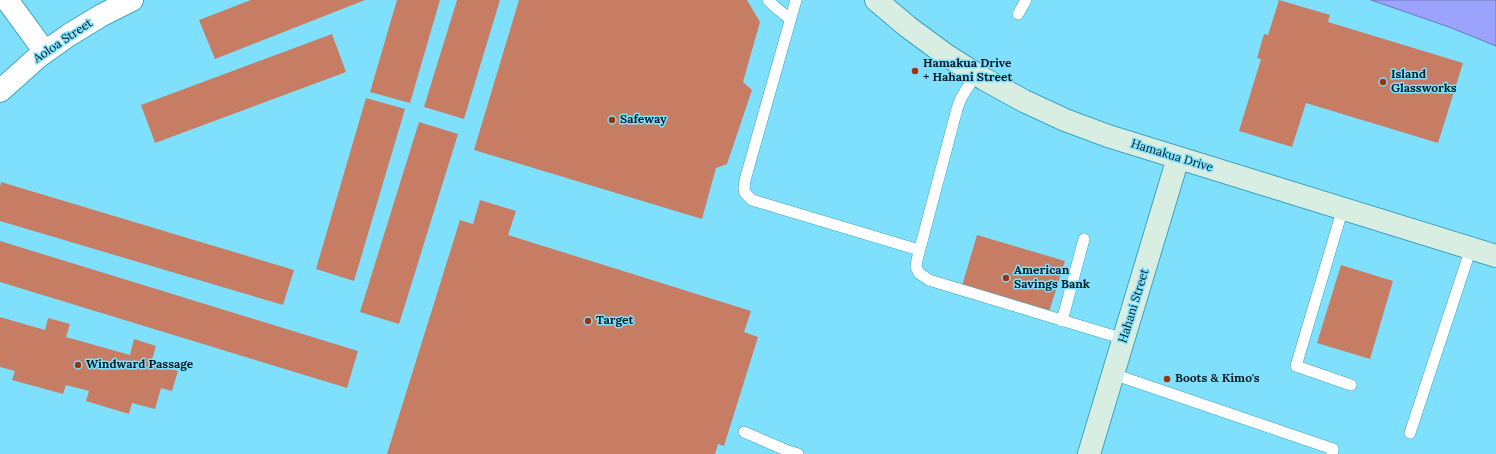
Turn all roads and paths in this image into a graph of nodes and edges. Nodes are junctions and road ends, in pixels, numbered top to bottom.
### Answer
1 (7, 0) edge
2 (132, 0) edge
3 (768, 0) edge
4 (796, 0) edge
5 (876, 0) edge
6 (1026, 0) edge
7 (1018, 14) dead end
8 (790, 19) junction
9 (45, 52) junction
10 (976, 74) junction
11 (0, 91) edge
12 (1178, 158) junction
13 (1343, 208) junction
14 (1084, 239) dead end
15 (1471, 248) junction
16 (919, 250) junction
17 (1496, 256) edge
18 (1062, 320) junction
19 (1124, 339) junction
20 (1113, 374) junction
21 (1351, 385) dead end
22 (744, 432) dead end
23 (1410, 433) dead end
24 (798, 454) edge
25 (1089, 454) edge
26 (1332, 454) edge

1 - 9 street
2 - 9 street, Aoloa Street
3 - 8 lane
4 - 8 lane
5 - 10 main road, Hamakua Drive
6 - 7 lane
8 - 16 lane
9 - 11 street, Aoloa Street
10 - 12 main road, Hamakua Drive
10 - 16 lane
12 - 13 main road, Hamakua Drive
12 - 19 main road, Hahani Street
13 - 15 main road, Hamakua Drive
13 - 21 lane
14 - 18 lane
15 - 17 main road, Hamakua Drive
15 - 23 lane
16 - 18 lane
18 - 19 lane
19 - 20 main road, Hahani Street
20 - 25 main road, Hahani Street
20 - 26 lane
22 - 24 lane

